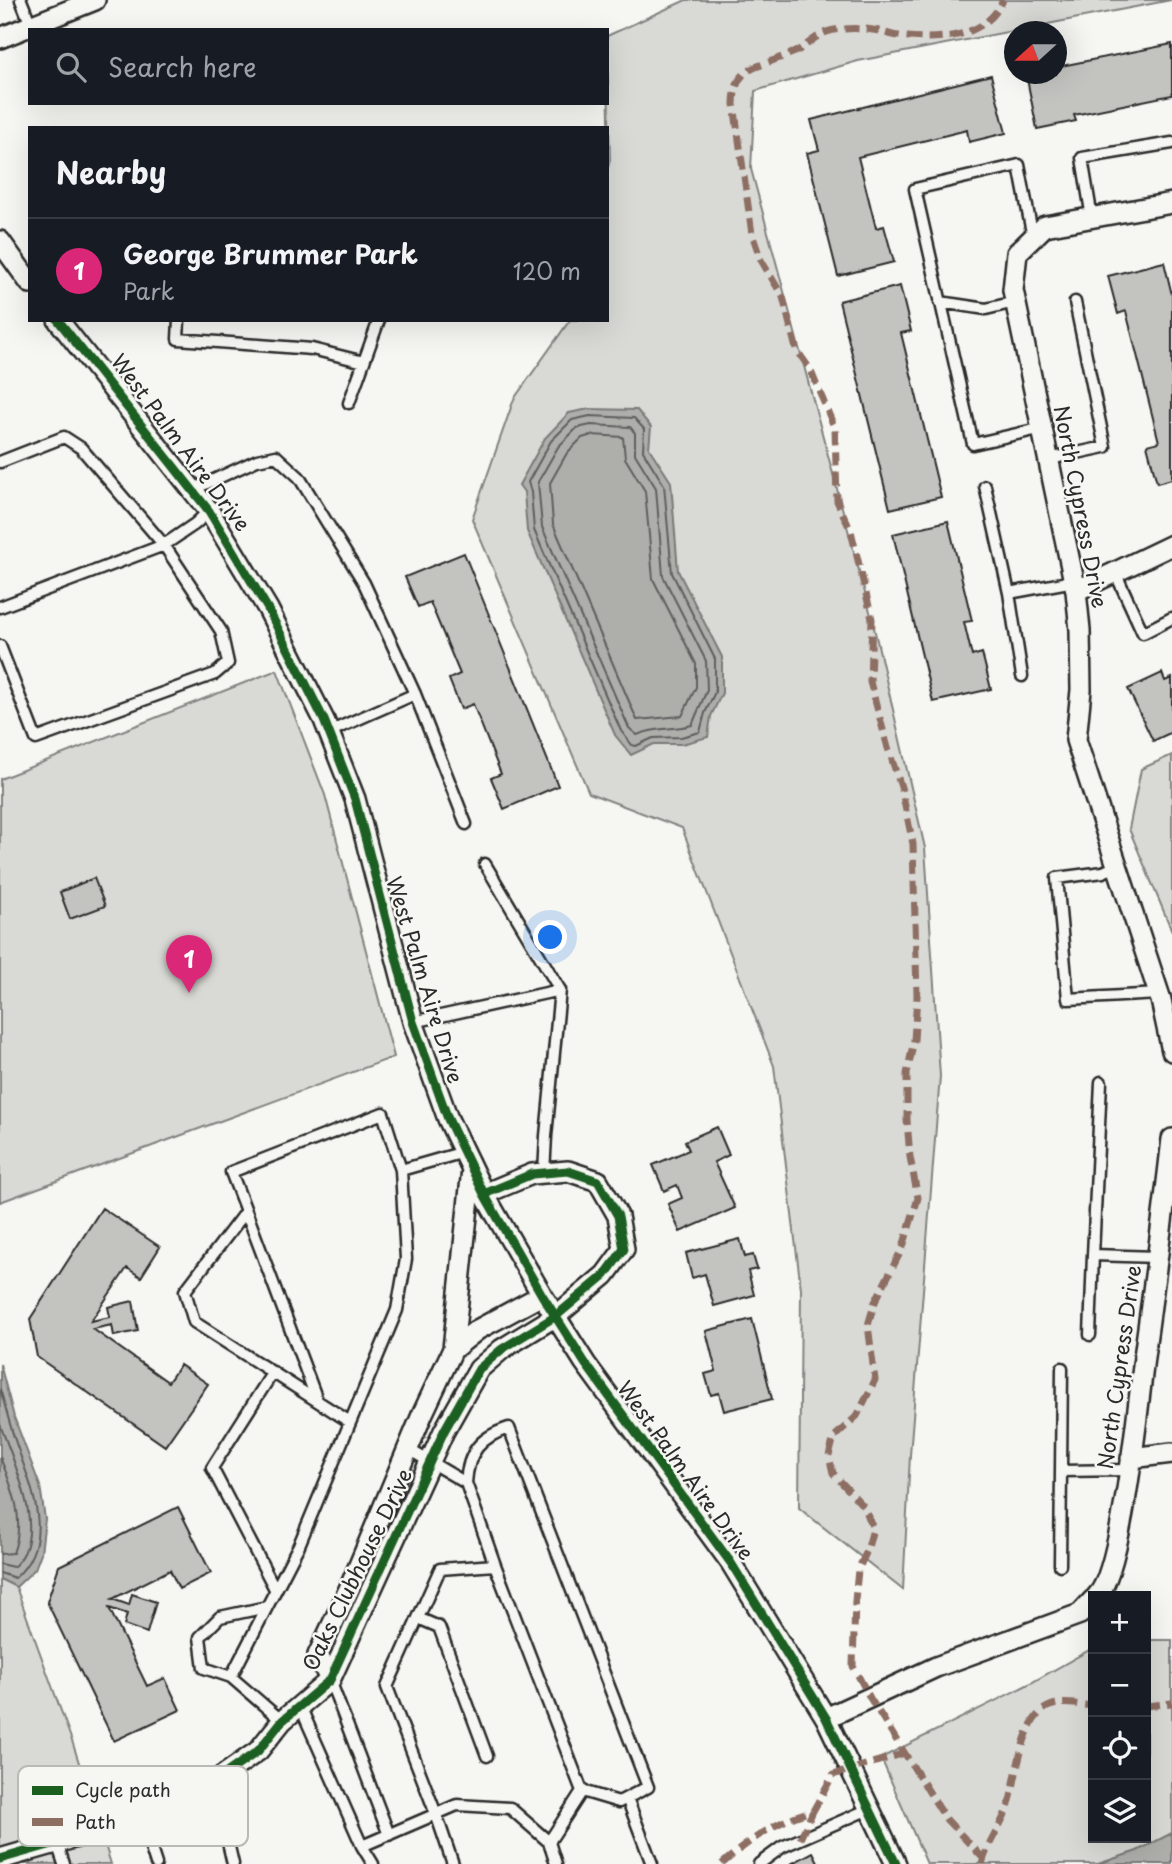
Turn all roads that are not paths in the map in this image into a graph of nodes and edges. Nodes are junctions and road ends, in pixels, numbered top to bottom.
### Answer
1 (21, 0) edge
2 (95, 0) edge
3 (31, 25) junction
4 (0, 37) edge
5 (1172, 143) edge
6 (1172, 203) edge
7 (1092, 218) junction
8 (1033, 238) junction
9 (0, 242) edge
10 (28, 280) edge
11 (940, 302) junction
12 (1015, 302) junction
13 (1075, 302) dead end
14 (60, 322) edge
15 (179, 322) edge
16 (378, 322) edge
17 (364, 362) junction
18 (349, 403) dead end
19 (1043, 428) junction
20 (1049, 459) junction
21 (0, 462) edge
22 (985, 486) dead end
23 (192, 490) junction
24 (209, 511) junction
25 (164, 545) junction
26 (1172, 545) edge
27 (1115, 572) junction
28 (1075, 586) junction
29 (1009, 593) junction
30 (0, 607) edge
31 (1172, 618) edge
32 (0, 646) edge
33 (1022, 676) dead end
34 (415, 694) junction
35 (329, 732) junction
36 (466, 824) dead end
37 (485, 864) dead end
38 (1118, 866) junction
39 (560, 990) junction
40 (1159, 994) junction
41 (413, 1022) junction
42 (1172, 1051) edge
43 (1101, 1082) dead end
44 (1172, 1139) edge
45 (468, 1160) junction
46 (401, 1171) junction
47 (544, 1173) junction
48 (484, 1194) junction
49 (246, 1211) junction
50 (1163, 1246) edge
51 (1093, 1255) junction
52 (542, 1295) junction
53 (555, 1316) junction
54 (1090, 1335) dead end
55 (453, 1349) junction
56 (1062, 1368) dead end
57 (273, 1372) junction
58 (317, 1401) junction
59 (350, 1422) junction
60 (408, 1449) junction
61 (1172, 1453) edge
62 (430, 1462) junction
63 (1130, 1464) junction
64 (1061, 1471) junction
65 (466, 1483) junction
66 (1060, 1564) dead end
67 (495, 1565) junction
68 (275, 1589) junction
69 (1103, 1591) edge
70 (1088, 1605) edge
71 (267, 1607) junction
72 (418, 1618) junction
73 (231, 1677) junction
74 (330, 1679) junction
75 (300, 1706) junction
76 (825, 1718) junction
77 (282, 1721) junction
78 (487, 1756) dead end
79 (237, 1766) edge
80 (582, 1791) junction
81 (627, 1798) junction
82 (869, 1809) junction
83 (436, 1814) junction
84 (389, 1835) junction
85 (549, 1842) junction
86 (47, 1846) edge
87 (58, 1846) edge
88 (150, 1846) edge
89 (229, 1846) edge
90 (362, 1846) junction
91 (554, 1859) edge
92 (0, 1860) edge
93 (64, 1864) edge
94 (156, 1864) edge
95 (233, 1864) edge
96 (373, 1864) edge
97 (453, 1864) edge
98 (547, 1864) edge
99 (652, 1864) edge
100 (759, 1864) edge
101 (896, 1864) edge

1 - 3 lane
2 - 3 street
3 - 4 street
5 - 7 lane
6 - 7 street
7 - 8 street
8 - 11 lane
8 - 12 street, North Cypress Drive
9 - 10 street
11 - 12 lane
11 - 19 lane
12 - 19 street, North Cypress Drive
13 - 20 lane
14 - 23 street, West Palm Aire Drive
15 - 17 lane
16 - 17 lane
17 - 18 lane
19 - 20 street, North Cypress Drive
20 - 28 street, North Cypress Drive
21 - 25 lane
22 - 29 lane
23 - 24 street, West Palm Aire Drive
23 - 34 lane
24 - 25 lane
24 - 35 street, West Palm Aire Drive
25 - 30 lane
25 - 32 lane
26 - 27 street
27 - 28 street
27 - 31 lane
28 - 29 lane
28 - 38 street, North Cypress Drive
29 - 33 lane
34 - 35 lane
34 - 36 lane
35 - 41 street, West Palm Aire Drive
37 - 39 lane
38 - 40 street, North Cypress Drive
38 - 40 lane
39 - 41 lane
39 - 47 lane
40 - 42 street, North Cypress Drive
41 - 45 street, West Palm Aire Drive
43 - 51 lane
44 - 50 street, North Cypress Drive
45 - 46 lane
45 - 48 street, West Palm Aire Drive
45 - 55 street
46 - 49 lane
46 - 59 lane
47 - 48 street, Oaks Clubhouse Drive
47 - 53 street, Oaks Clubhouse Drive
48 - 52 street, West Palm Aire Drive
49 - 57 lane
49 - 58 lane
50 - 51 lane
50 - 63 street, North Cypress Drive
51 - 54 lane
52 - 53 street, West Palm Aire Drive
52 - 55 street, Oaks Clubhouse Drive
53 - 62 street, Oaks Clubhouse Drive
53 - 76 street, West Palm Aire Drive
55 - 60 street, Oaks Clubhouse Drive
56 - 64 lane
57 - 58 lane
57 - 68 lane
58 - 59 lane
59 - 68 lane
60 - 62 lane
60 - 74 street, Oaks Clubhouse Drive
61 - 63 street
62 - 65 lane
62 - 74 street, Oaks Clubhouse Drive
63 - 64 lane
63 - 69 street, North Cypress Drive
64 - 66 lane
65 - 67 lane
65 - 81 lane
67 - 72 lane
67 - 80 lane
68 - 71 lane
70 - 76 street
71 - 73 lane
71 - 73 lane
72 - 78 lane
72 - 83 lane
73 - 77 lane
74 - 75 street, Oaks Clubhouse Drive
74 - 84 lane
75 - 77 street, Oaks Clubhouse Drive
75 - 90 lane
76 - 82 street, West Palm Aire Drive
77 - 79 street, Oaks Clubhouse Drive
80 - 81 lane
80 - 85 lane
81 - 99 lane
82 - 100 lane
82 - 101 street, West Palm Aire Drive
83 - 84 lane
83 - 85 lane
83 - 97 lane
84 - 90 lane
85 - 91 lane
86 - 92 street, Oaks Clubhouse Drive
87 - 93 lane
88 - 94 lane
89 - 95 lane
90 - 96 lane
91 - 98 lane

